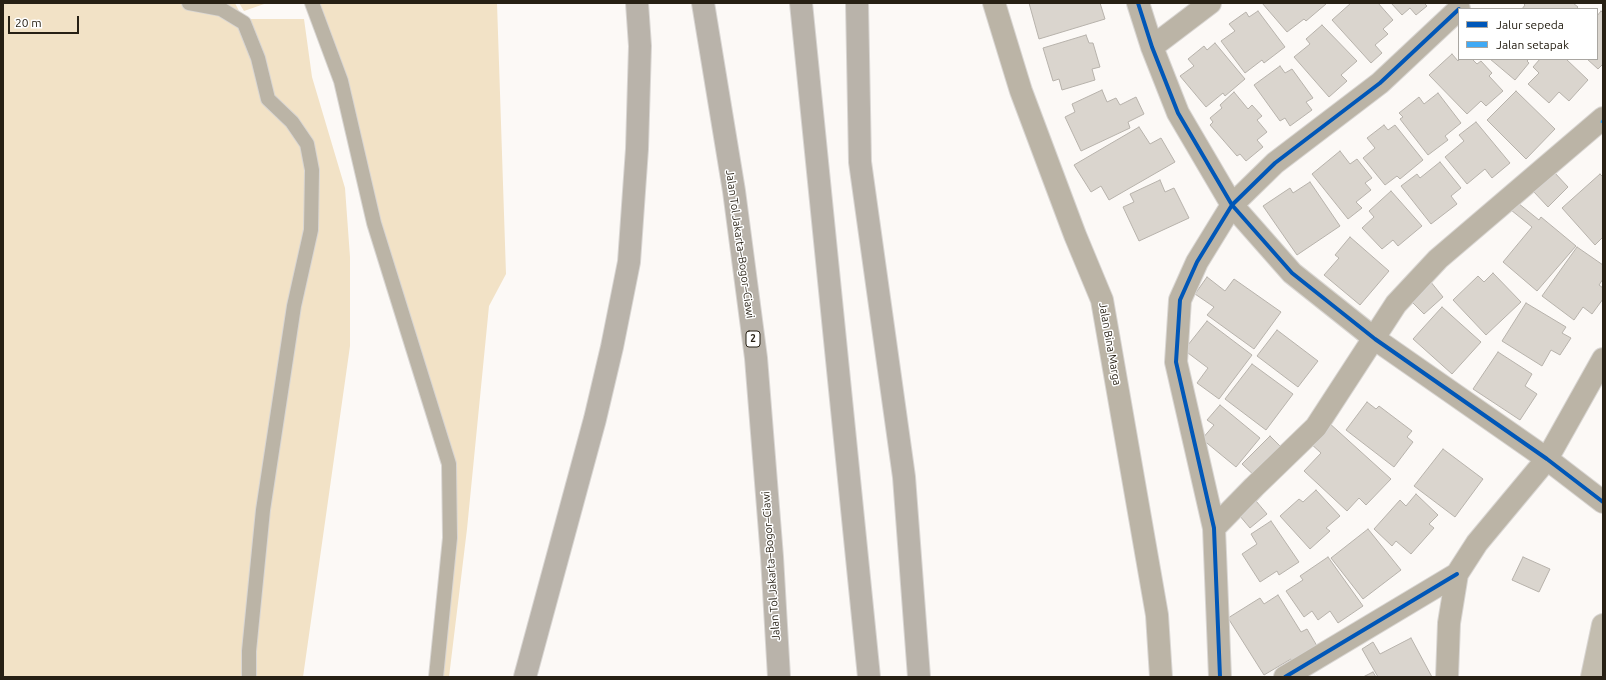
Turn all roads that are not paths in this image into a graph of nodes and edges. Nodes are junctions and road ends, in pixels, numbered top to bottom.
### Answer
1 (189, 3) edge
2 (312, 3) edge
3 (637, 3) edge
4 (704, 3) edge
5 (801, 3) edge
6 (857, 3) edge
7 (994, 3) edge
8 (1138, 3) edge
9 (1210, 3) edge
10 (1458, 10) edge
11 (1152, 48) junction
12 (1602, 120) edge
13 (1232, 205) junction
14 (1374, 340) junction
15 (1603, 359) edge
16 (1548, 459) junction
17 (1603, 502) edge
18 (1214, 528) junction
19 (1457, 574) junction
20 (1603, 625) edge
21 (248, 677) edge
22 (436, 677) edge
23 (525, 677) edge
24 (779, 677) edge
25 (869, 677) edge
26 (919, 677) edge
27 (1161, 677) edge
28 (1220, 677) edge
29 (1286, 677) edge
30 (1447, 677) edge
31 (1592, 677) edge

1 - 21 lane
2 - 22 lane
3 - 23 highway
4 - 24 highway, Jalan Tol Jakarta–Bogor–Ciawi / 2
5 - 25 highway
6 - 26 highway
7 - 27 street, Jalan Bina Marga
8 - 11 street
9 - 11 street
10 - 13 street
11 - 13 street
12 - 14 street
13 - 14 street
13 - 18 street
14 - 16 street
14 - 18 street
15 - 16 street
16 - 17 street
16 - 19 street
18 - 28 street
19 - 29 street
19 - 30 street
20 - 31 street

